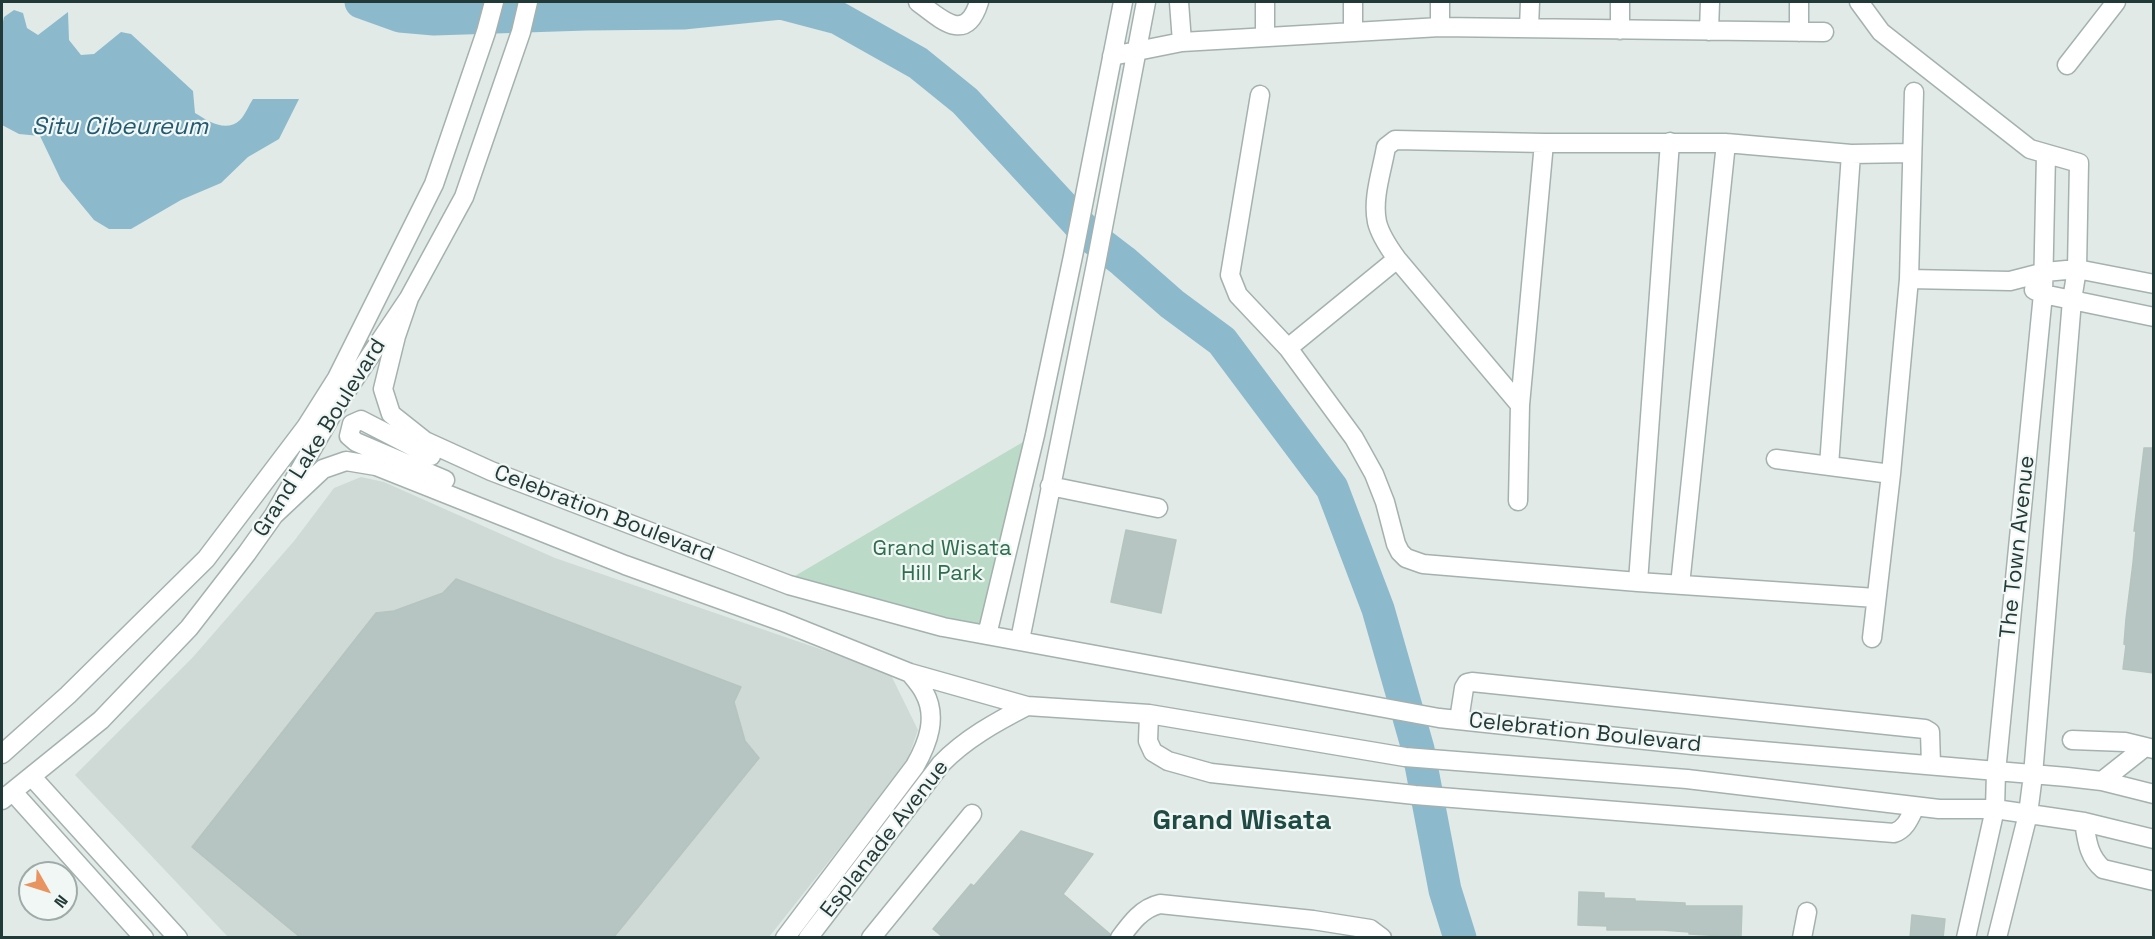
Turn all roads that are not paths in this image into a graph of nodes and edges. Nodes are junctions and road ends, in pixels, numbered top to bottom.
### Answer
1 (494, 2) edge
2 (528, 2) edge
3 (918, 2) edge
4 (979, 2) edge
5 (1123, 2) edge
6 (1146, 2) edge
7 (1179, 2) edge
8 (1265, 2) edge
9 (1353, 2) edge
10 (1440, 2) edge
11 (1530, 2) edge
12 (1620, 2) edge
13 (1710, 2) edge
14 (1799, 2) edge
15 (1859, 2) edge
16 (2116, 2) edge
17 (1440, 27) junction
18 (1529, 28) junction
19 (1620, 30) junction
20 (1353, 31) junction
21 (1710, 31) junction
22 (1799, 32) junction
23 (1824, 32) dead end
24 (1265, 36) junction
25 (1182, 42) junction
26 (1136, 52) junction
27 (1112, 56) junction
28 (2067, 64) dead end
29 (1914, 92) dead end
30 (1260, 94) dead end
31 (1671, 142) junction
32 (1544, 143) junction
33 (1726, 143) junction
34 (1912, 153) junction
35 (1851, 154) junction
36 (2046, 154) junction
37 (1396, 260) junction
38 (2077, 269) junction
39 (2045, 273) junction
40 (1909, 279) junction
41 (2010, 281) junction
42 (2154, 284) edge
43 (2043, 294) junction
44 (409, 298) junction
45 (2072, 300) junction
46 (2154, 317) edge
47 (1288, 348) junction
48 (1520, 405) junction
49 (1776, 459) dead end
50 (1828, 466) junction
51 (491, 471) junction
52 (1891, 474) junction
53 (1050, 486) junction
54 (1518, 501) dead end
55 (1158, 508) dead end
56 (273, 514) junction
57 (570, 542) junction
58 (1638, 582) junction
59 (1680, 585) junction
60 (1876, 598) junction
61 (987, 635) junction
62 (1872, 638) dead end
63 (1020, 640) junction
64 (910, 673) junction
65 (1027, 706) junction
66 (1149, 714) junction
67 (1459, 720) junction
68 (2072, 740) dead end
69 (2149, 748) edge
70 (2, 754) edge
71 (1931, 765) junction
72 (1996, 772) junction
73 (2033, 775) junction
74 (32, 777) junction
75 (2102, 781) junction
76 (2154, 794) edge
77 (7, 796) edge
78 (1915, 807) junction
79 (1995, 809) junction
80 (972, 814) dead end
81 (2028, 814) junction
82 (2084, 822) junction
83 (2154, 839) edge
84 (2154, 881) edge
85 (1807, 912) dead end
86 (1133, 929) edge
87 (1312, 929) edge
88 (144, 938) edge
89 (178, 938) edge
90 (785, 938) edge
91 (808, 938) edge
92 (871, 938) edge
93 (1120, 938) edge
94 (1382, 938) edge
95 (1802, 938) edge
96 (1966, 938) edge
97 (1997, 938) edge

1 - 70 street, Grand Lake Boulevard
2 - 44 street, Grand Lake Boulevard
3 - 4 street
5 - 27 street
6 - 26 street
7 - 25 street
8 - 24 street
9 - 20 street
10 - 17 street
11 - 18 street
12 - 19 street
13 - 21 street
14 - 22 street
15 - 36 street
16 - 28 street
17 - 18 street
17 - 20 street
18 - 19 street
19 - 21 street
20 - 24 street
21 - 22 street
22 - 23 street
24 - 25 street
25 - 26 street
26 - 27 street
26 - 53 street
27 - 61 street
29 - 34 street
30 - 47 street
31 - 32 street
31 - 33 street
31 - 58 street
32 - 37 street
32 - 48 street
33 - 35 street
33 - 59 street
34 - 35 street
34 - 40 street
35 - 50 street
36 - 38 street, The Town Avenue
36 - 39 street, The Town Avenue
37 - 47 street
37 - 48 street
38 - 39 street
38 - 42 street
38 - 45 street, The Town Avenue
39 - 41 street
39 - 43 street, The Town Avenue
40 - 41 street
40 - 52 street
41 - 43 street
43 - 45 street
43 - 72 street, The Town Avenue
44 - 51 street, Celebration Boulevard
44 - 56 street, Grand Lake Boulevard
45 - 46 street
45 - 73 street, The Town Avenue
47 - 58 street
48 - 54 street
49 - 50 street
50 - 52 street
51 - 57 street
51 - 61 street, Celebration Boulevard
52 - 60 street
53 - 55 street
53 - 63 street
56 - 57 street, Celebration Boulevard
56 - 74 street, Grand Lake Boulevard
57 - 64 street, Celebration Boulevard
58 - 59 street
59 - 60 street
60 - 62 street
61 - 63 street, Celebration Boulevard
63 - 67 street, Celebration Boulevard
64 - 65 street, Celebration Boulevard
64 - 90 street, Esplanade Avenue
65 - 66 street, Celebration Boulevard
65 - 91 street, Esplanade Avenue
66 - 78 street, Celebration Boulevard
66 - 78 street
67 - 71 street, Celebration Boulevard
67 - 71 street
68 - 69 street
69 - 75 street
71 - 72 street, Celebration Boulevard
72 - 73 street, Celebration Boulevard
72 - 79 street, The Town Avenue
73 - 75 street, Celebration Boulevard
73 - 81 street, The Town Avenue
74 - 77 street, Grand Lake Boulevard
74 - 89 street
75 - 76 street, Celebration Boulevard
77 - 88 street
78 - 79 street, Celebration Boulevard
79 - 81 street, Celebration Boulevard
79 - 96 street, The Town Avenue
80 - 92 street
81 - 82 street, Celebration Boulevard
81 - 97 street, The Town Avenue
82 - 83 street, Celebration Boulevard
82 - 84 street
85 - 95 street
86 - 87 street
86 - 93 street
87 - 94 street

